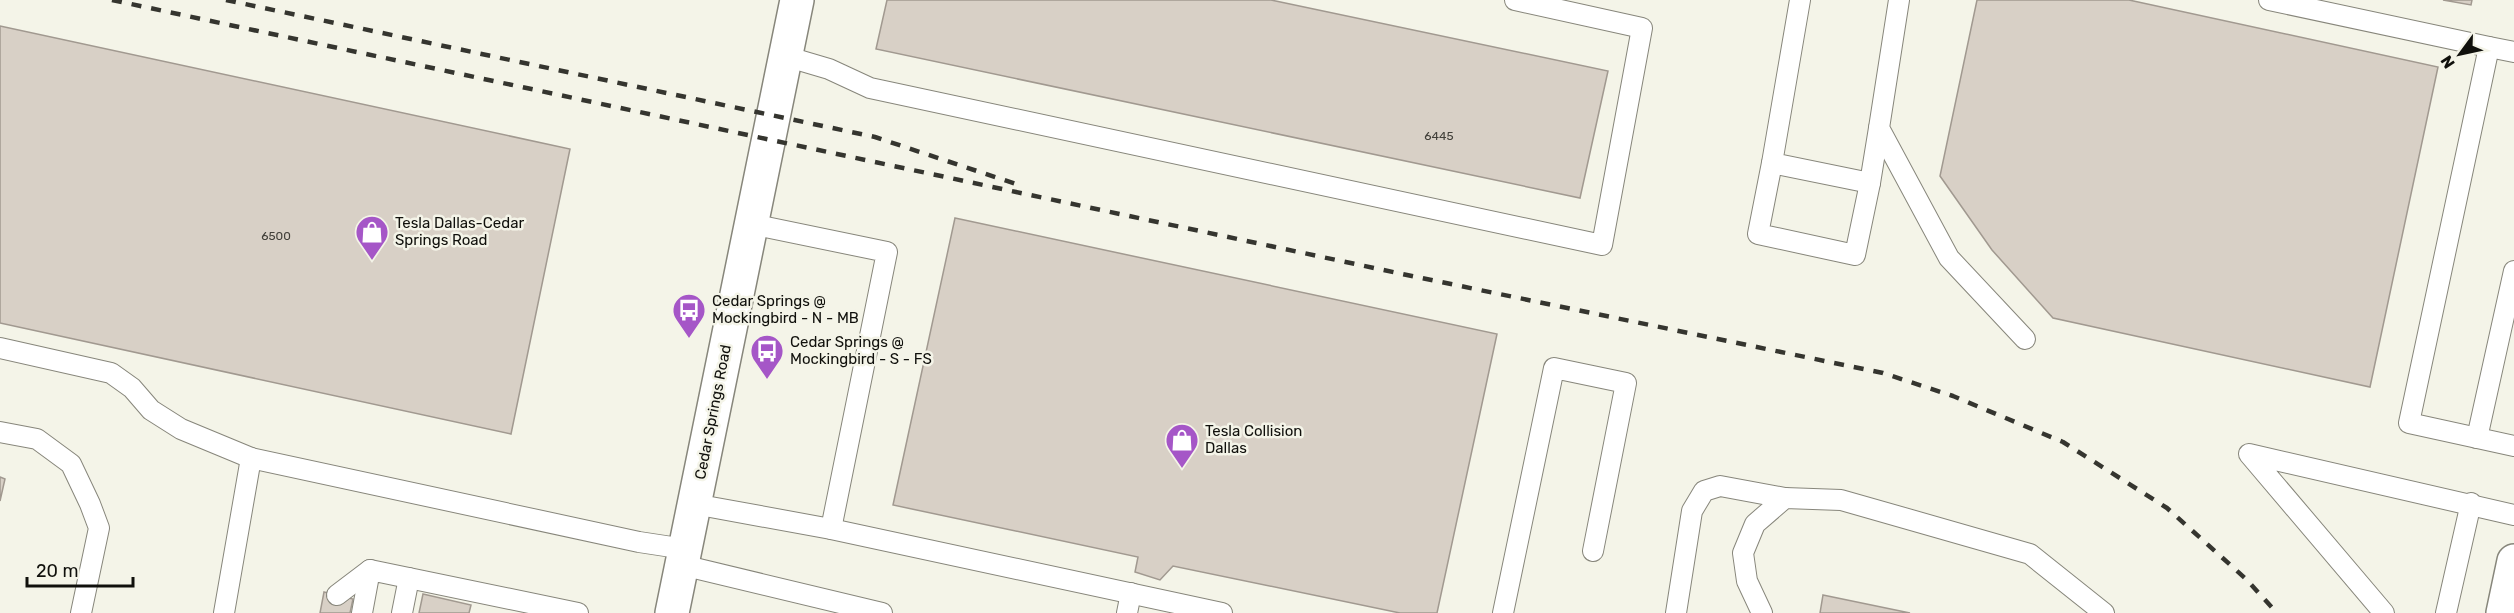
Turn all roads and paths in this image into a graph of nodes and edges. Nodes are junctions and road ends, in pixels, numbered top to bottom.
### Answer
1 (797, 0) edge
2 (1515, 0) edge
3 (1800, 0) edge
4 (1899, 0) edge
5 (2269, 0) edge
6 (2489, 47) junction
7 (2514, 52) edge
8 (785, 56) junction
9 (1879, 129) junction
10 (1772, 163) junction
11 (1869, 183) junction
12 (751, 224) junction
13 (2514, 271) edge
14 (2025, 339) dead end
15 (0, 348) edge
16 (0, 432) edge
17 (2477, 438) junction
18 (2514, 446) edge
19 (250, 458) junction
20 (1785, 498) junction
21 (2471, 503) junction
22 (694, 504) junction
23 (2514, 515) edge
24 (831, 529) junction
25 (1593, 551) dead end
26 (684, 557) junction
27 (2514, 561) edge
28 (370, 570) junction
29 (409, 578) junction
30 (1131, 593) junction
31 (337, 595) dead end
32 (489, 604) edge
33 (2083, 607) edge
34 (542, 609) edge
35 (81, 613) edge
36 (224, 613) edge
37 (362, 613) edge
38 (402, 613) edge
39 (578, 613) edge
40 (672, 613) edge
41 (882, 613) edge
42 (1127, 613) edge
43 (1222, 613) edge
44 (1503, 613) edge
45 (1676, 613) edge
46 (1762, 613) edge
47 (2104, 613) edge
48 (2384, 613) edge
49 (2446, 613) edge
50 (2503, 613) edge

1 - 8 main road, Cedar Springs Road
2 - 8 lane
3 - 10 lane
4 - 9 lane
5 - 6 lane
6 - 7 lane
6 - 17 lane
8 - 12 main road, Cedar Springs Road
9 - 11 lane
9 - 14 lane
10 - 11 lane
10 - 11 lane
12 - 22 main road, Cedar Springs Road
12 - 24 lane
13 - 17 lane
15 - 19 lane
16 - 35 lane
17 - 18 lane
19 - 26 lane
19 - 36 lane
20 - 33 lane
20 - 45 lane
20 - 46 lane
21 - 23 lane
21 - 48 lane
21 - 49 lane
22 - 24 lane
22 - 26 main road, Cedar Springs Road
24 - 30 lane
25 - 44 lane
26 - 40 main road, Cedar Springs Road
26 - 41 lane
27 - 50 main road
28 - 29 lane
28 - 31 lane
28 - 37 lane
29 - 32 lane
29 - 38 lane
30 - 42 lane
30 - 43 lane
32 - 34 lane
33 - 47 lane
34 - 39 lane

